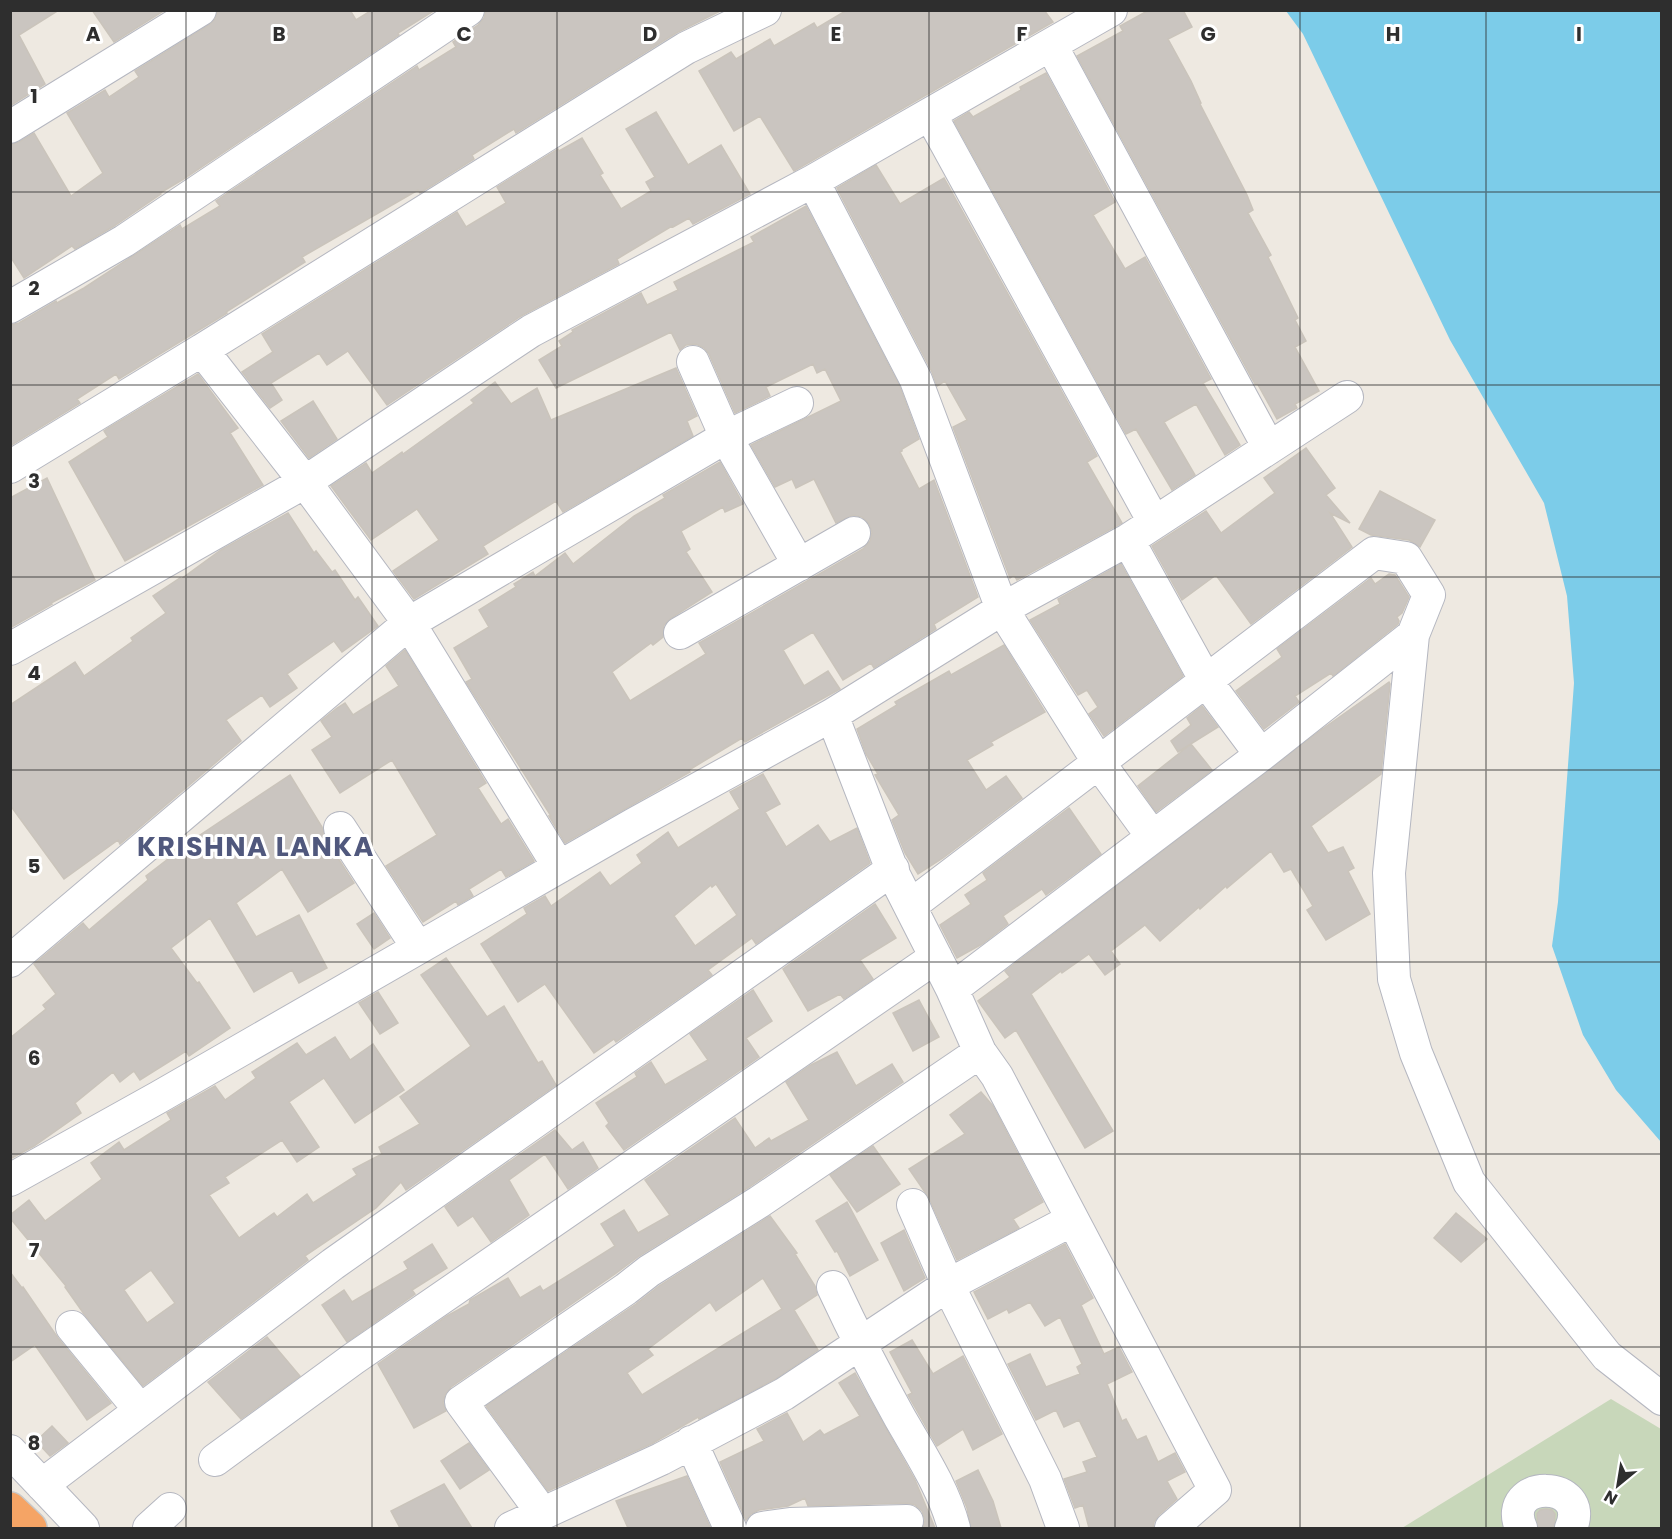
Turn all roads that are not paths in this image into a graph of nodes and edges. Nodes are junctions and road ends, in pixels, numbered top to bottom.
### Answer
1 (200, 10) edge
2 (468, 10) edge
3 (765, 10) edge
4 (1111, 10) edge
5 (1051, 45) junction
6 (930, 114) junction
7 (10, 127) edge
8 (813, 181) junction
9 (10, 308) edge
10 (202, 350) junction
11 (693, 362) dead end
12 (1347, 398) dead end
13 (797, 403) dead end
14 (726, 437) junction
15 (1269, 448) junction
16 (10, 467) edge
17 (305, 482) junction
18 (1154, 522) junction
19 (854, 533) dead end
20 (1128, 540) junction
21 (799, 565) junction
22 (1002, 609) junction
23 (409, 623) junction
24 (680, 633) dead end
25 (1413, 635) junction
26 (10, 649) edge
27 (1206, 681) junction
28 (832, 715) junction
29 (1261, 755) junction
30 (1099, 763) junction
31 (340, 828) dead end
32 (1152, 836) junction
33 (559, 867) junction
34 (893, 869) junction
35 (910, 906) junction
36 (418, 948) junction
37 (13, 952) edge
38 (936, 957) junction
39 (952, 989) junction
40 (980, 1052) junction
41 (10, 1180) edge
42 (913, 1205) dead end
43 (1072, 1220) junction
44 (948, 1285) junction
45 (833, 1287) dead end
46 (72, 1327) dead end
47 (859, 1344) junction
48 (1662, 1400) edge
49 (140, 1410) junction
50 (691, 1442) junction
51 (10, 1451) edge
52 (215, 1460) dead end
53 (42, 1485) junction
54 (10, 1509) edge
55 (543, 1514) junction
56 (907, 1521) dead end
57 (30, 1528) edge
58 (83, 1528) edge
59 (511, 1528) edge
60 (730, 1528) edge
61 (762, 1528) edge
62 (954, 1528) edge
63 (1063, 1528) edge
64 (1171, 1528) edge
65 (1521, 1528) edge
66 (1571, 1528) edge

1 - 7 street
2 - 9 street
3 - 10 street
4 - 5 street
5 - 6 street
5 - 15 street
6 - 8 street
6 - 18 street
8 - 17 street
8 - 22 street
10 - 16 street
10 - 17 street
11 - 14 street
12 - 15 street
13 - 14 street
14 - 21 street
14 - 23 street
15 - 18 street
17 - 23 street
17 - 26 street
18 - 20 street
19 - 21 street
20 - 22 street
20 - 27 street
21 - 24 street
22 - 28 street
22 - 30 street
23 - 33 street
23 - 37 street
25 - 27 street
25 - 29 street
25 - 48 street
27 - 29 street
27 - 30 street
28 - 33 street
28 - 34 street
29 - 32 street
30 - 32 street
30 - 35 street
31 - 36 street
32 - 39 street
33 - 36 street
34 - 35 street
34 - 49 street
35 - 38 street
36 - 41 street
38 - 39 street
38 - 52 street
39 - 40 street
40 - 43 street
40 - 55 street
42 - 44 street
43 - 44 street
43 - 64 street
44 - 47 street
44 - 63 street
45 - 47 street
46 - 49 street
47 - 50 street
47 - 62 street
49 - 53 street
50 - 55 street
50 - 60 street
51 - 53 street
53 - 58 street
54 - 57 highway
55 - 59 street
56 - 61 street
65 - 66 street

